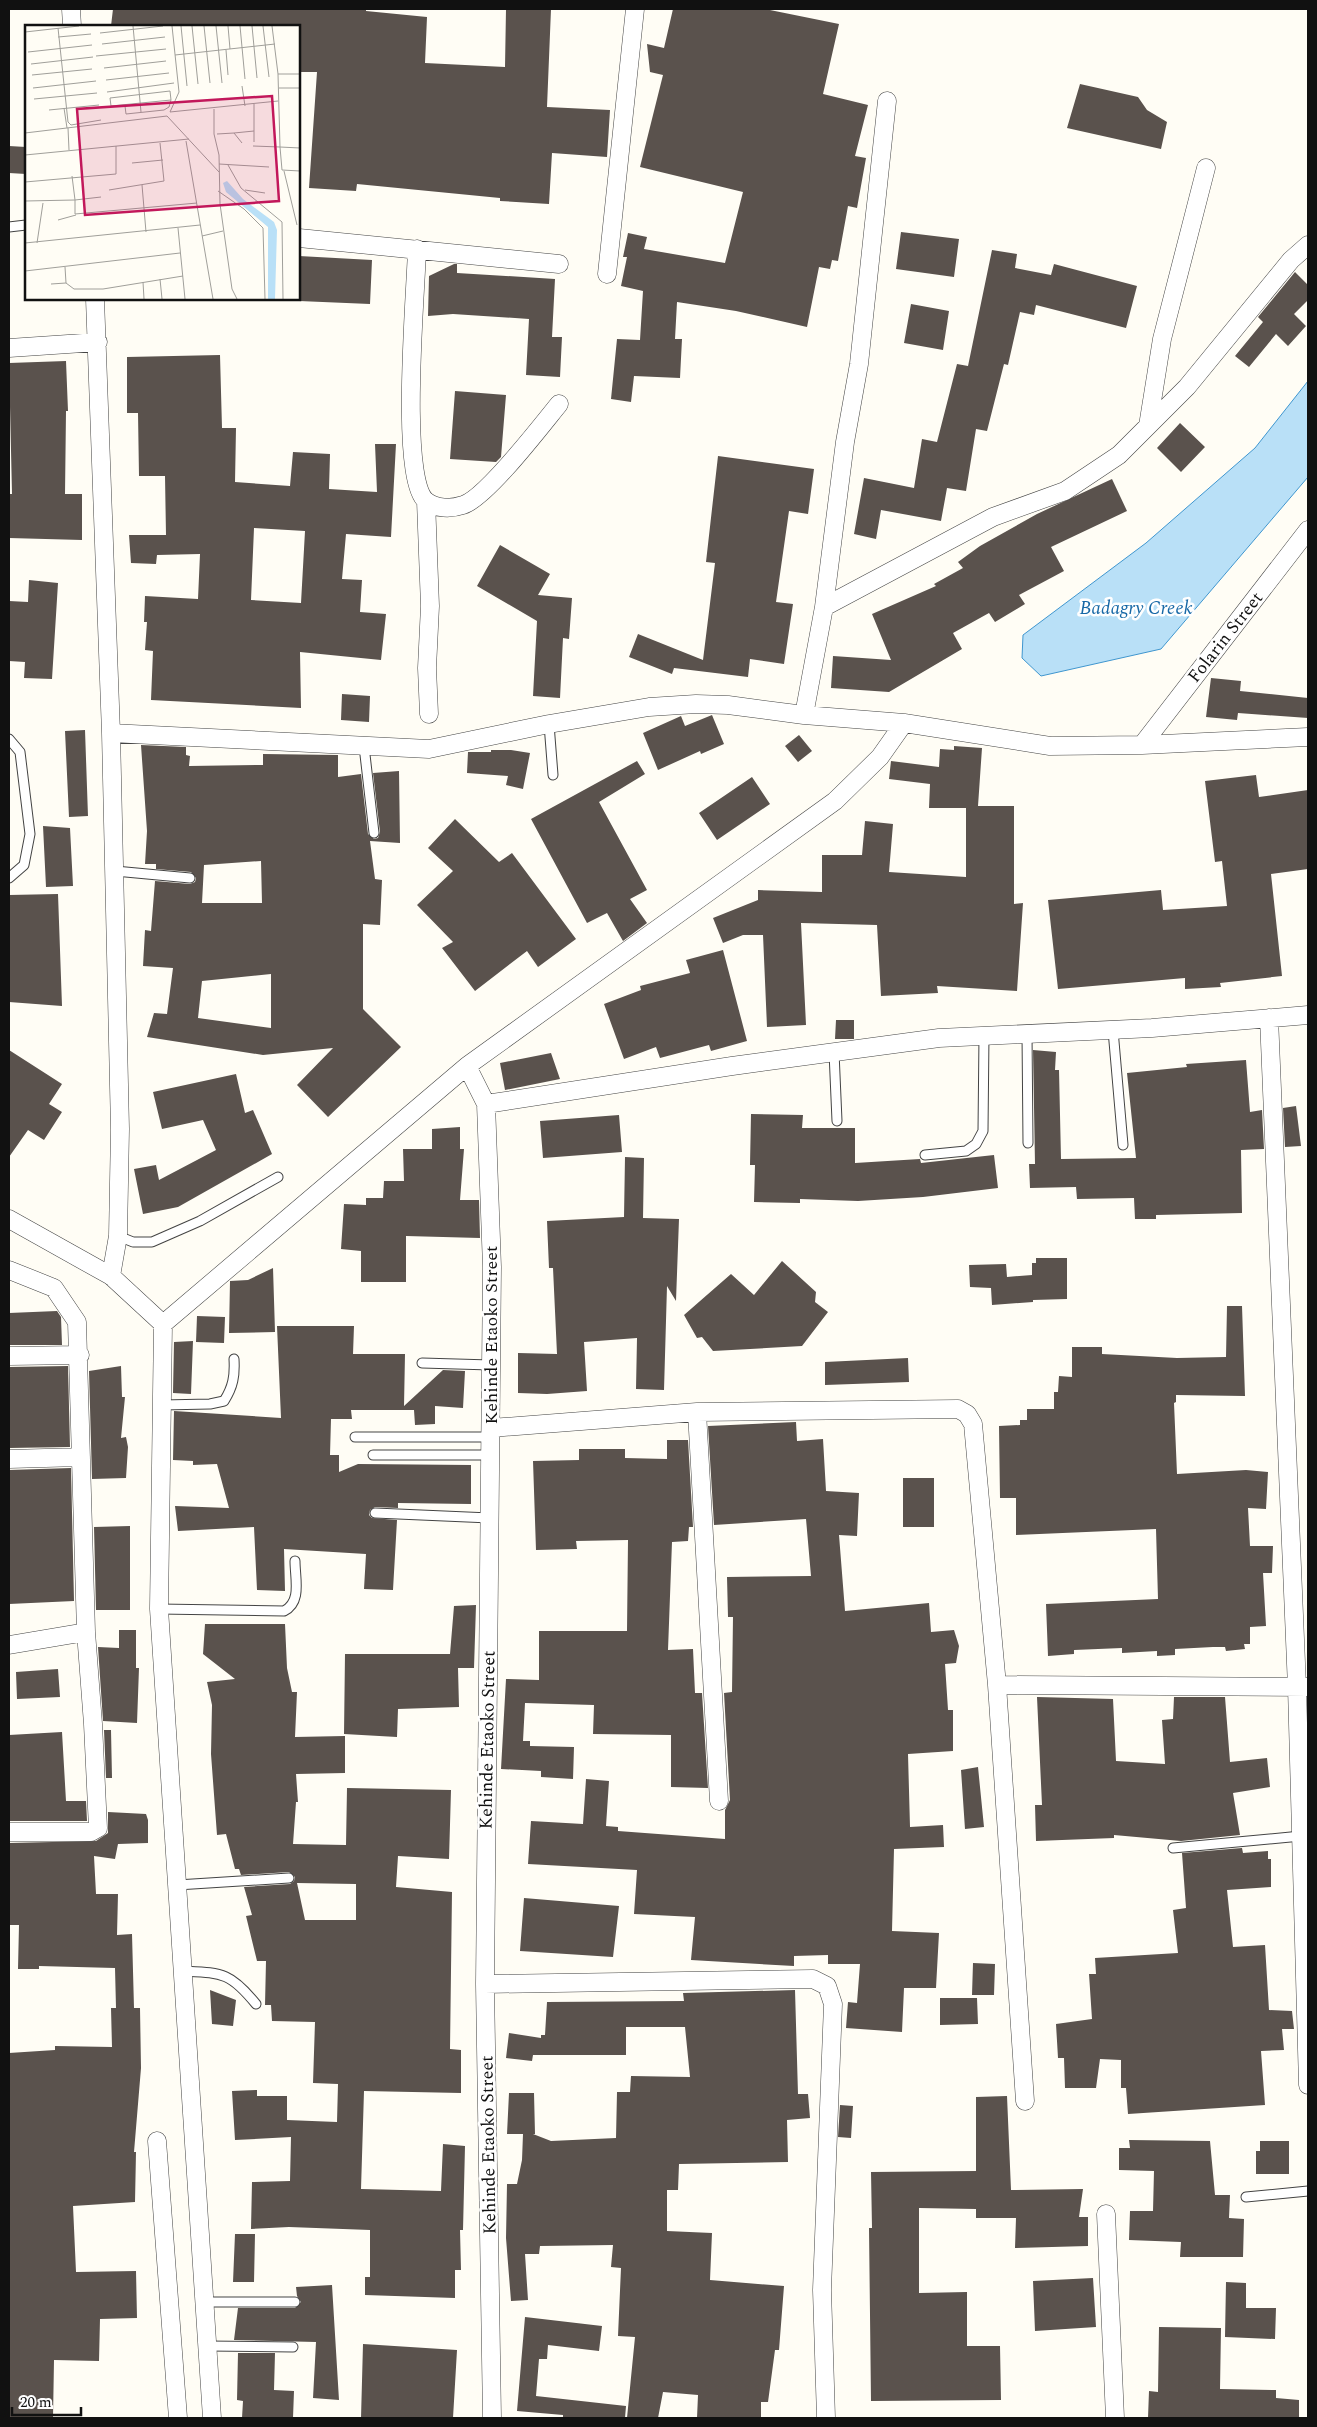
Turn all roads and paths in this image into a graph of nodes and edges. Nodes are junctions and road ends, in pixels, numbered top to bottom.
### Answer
1 (71, 9) edge
2 (635, 9) edge
3 (72, 25) edge
4 (887, 100) dead end
5 (1206, 168) dead end
6 (25, 226) edge
7 (9, 227) edge
8 (300, 238) edge
9 (1308, 245) edge
10 (417, 249) junction
11 (559, 264) dead end
12 (607, 274) dead end
13 (95, 300) edge
14 (98, 342) junction
15 (9, 348) edge
16 (559, 404) dead end
17 (1148, 426) junction
18 (426, 500) junction
19 (1308, 530) edge
20 (824, 607) junction
21 (428, 714) dead end
22 (804, 715) junction
23 (904, 723) junction
24 (549, 724) junction
25 (111, 733) junction
26 (1308, 737) edge
27 (9, 739) edge
28 (1142, 745) junction
29 (364, 746) junction
30 (553, 775) dead end
31 (374, 833) dead end
32 (115, 871) junction
33 (9, 878) edge
34 (190, 878) dead end
35 (1308, 1015) edge
36 (1269, 1018) junction
37 (1113, 1030) junction
38 (1026, 1034) junction
39 (984, 1035) junction
40 (834, 1052) junction
41 (467, 1066) junction
42 (486, 1104) junction
43 (837, 1121) dead end
44 (1028, 1143) dead end
45 (1123, 1145) dead end
46 (925, 1155) dead end
47 (278, 1177) dead end
48 (9, 1219) edge
49 (118, 1236) junction
50 (9, 1270) edge
51 (111, 1276) junction
52 (163, 1324) junction
53 (9, 1356) edge
54 (80, 1356) junction
55 (234, 1359) dead end
56 (422, 1363) dead end
57 (491, 1365) junction
58 (162, 1405) junction
59 (697, 1412) junction
60 (491, 1432) junction
61 (355, 1437) dead end
62 (491, 1455) junction
63 (373, 1456) dead end
64 (81, 1457) junction
65 (9, 1459) edge
66 (374, 1513) dead end
67 (490, 1518) junction
68 (295, 1561) dead end
69 (159, 1609) junction
70 (86, 1632) junction
71 (9, 1645) edge
72 (997, 1685) junction
73 (1303, 1687) edge
74 (719, 1801) dead end
75 (9, 1832) edge
76 (1301, 1836) junction
77 (1173, 1848) dead end
78 (289, 1878) dead end
79 (177, 1886) junction
80 (182, 1971) junction
81 (485, 1984) junction
82 (256, 2004) dead end
83 (1308, 2085) edge
84 (1024, 2101) dead end
85 (157, 2141) dead end
86 (1308, 2191) edge
87 (1246, 2197) dead end
88 (1106, 2214) dead end
89 (205, 2302) junction
90 (295, 2302) dead end
91 (207, 2346) junction
92 (293, 2347) dead end
93 (178, 2418) edge
94 (212, 2418) edge
95 (492, 2418) edge
96 (826, 2418) edge
97 (1115, 2418) edge

1 - 3 street
2 - 12 street
4 - 20 street
5 - 17 street
6 - 7 lane
8 - 10 street
9 - 17 street
10 - 11 street
10 - 18 street
13 - 14 street
14 - 15 street
14 - 25 street
16 - 18 street
17 - 20 street
18 - 21 street
19 - 28 street, Folarin Street
20 - 22 street
22 - 23 street
22 - 24 street
23 - 28 street
23 - 41 street
24 - 29 street
24 - 30 lane
25 - 29 street
25 - 32 street
26 - 28 street
27 - 33 lane
29 - 31 lane
32 - 34 lane
32 - 49 street
35 - 36 street
36 - 37 street
36 - 73 street
37 - 38 street
37 - 45 lane
38 - 39 street
38 - 44 lane
39 - 40 street
39 - 46 lane
40 - 42 street
40 - 43 lane
41 - 42 street, Kehinde Etaoko Street
41 - 52 street
42 - 57 street, Kehinde Etaoko Street
47 - 49 lane
48 - 51 street
49 - 51 street
50 - 54 street
51 - 52 street
52 - 58 street
53 - 54 street
54 - 64 street
55 - 58 lane
56 - 57 lane
57 - 60 street, Kehinde Etaoko Street
58 - 69 street
59 - 60 street
59 - 72 street
59 - 74 street
60 - 61 lane
60 - 62 street, Kehinde Etaoko Street
62 - 63 lane
62 - 67 street, Kehinde Etaoko Street
64 - 65 street
64 - 70 street
66 - 67 lane
67 - 81 street, Kehinde Etaoko Street
68 - 69 lane
69 - 79 street
70 - 71 street
70 - 75 street
72 - 73 street
72 - 84 street
73 - 76 street
76 - 77 lane
76 - 83 street
78 - 79 lane
79 - 80 street
80 - 82 lane
80 - 89 street
81 - 95 street, Kehinde Etaoko Street
81 - 96 street
85 - 93 street
86 - 87 lane
88 - 97 street
89 - 90 lane
89 - 91 street
91 - 92 lane
91 - 94 street

